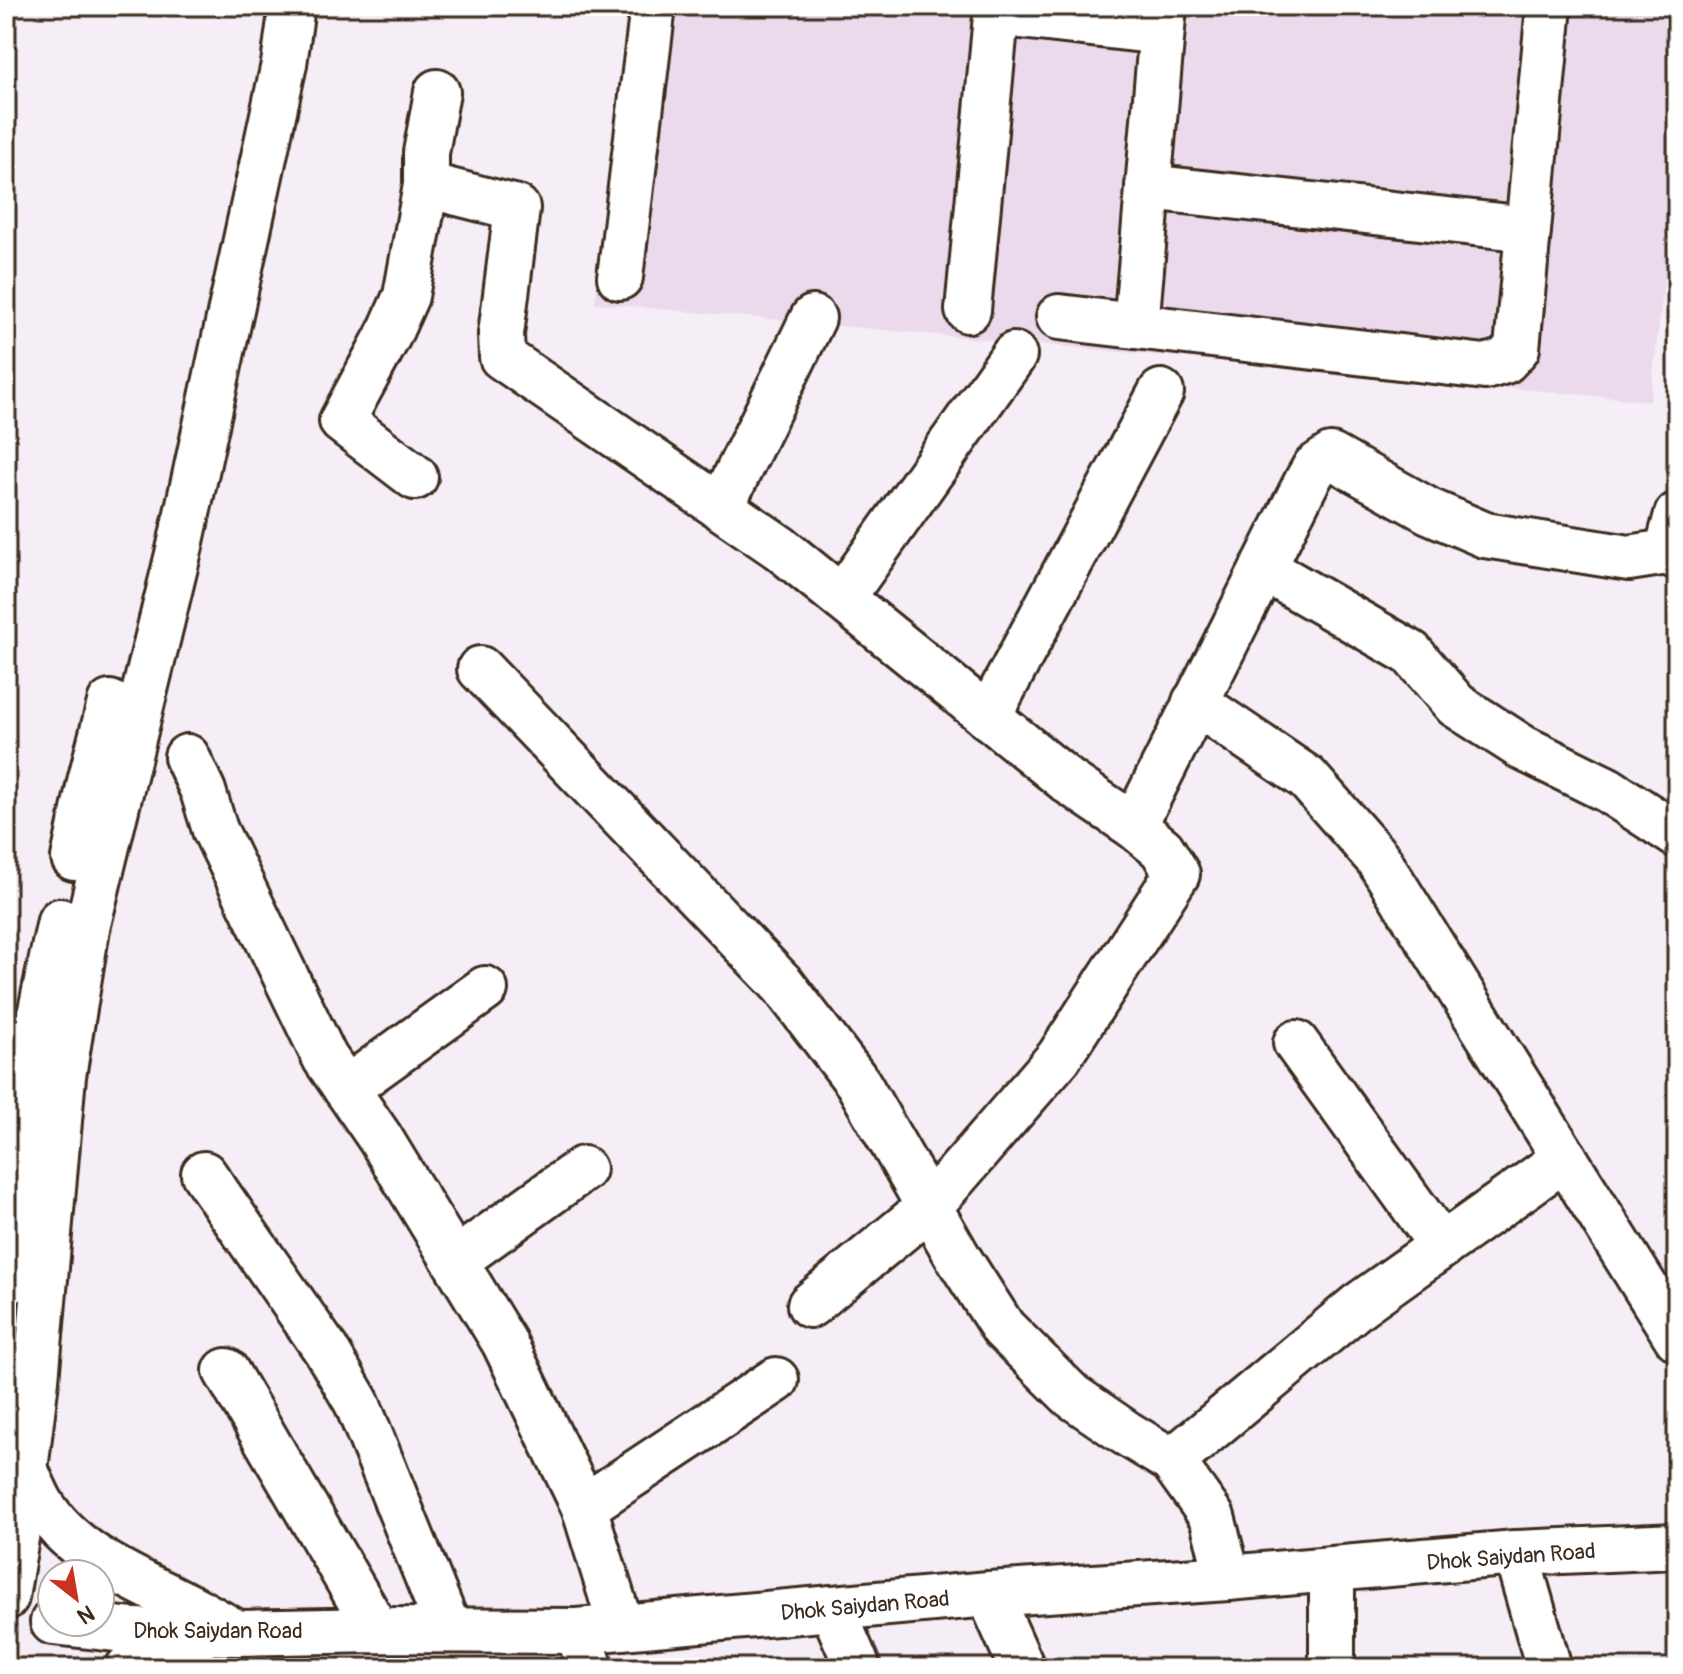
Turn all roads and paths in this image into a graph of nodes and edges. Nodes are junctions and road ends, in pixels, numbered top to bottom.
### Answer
1 (267, 6) edge
2 (292, 6) edge
3 (653, 6) edge
4 (1549, 6) edge
5 (996, 9) edge
6 (1163, 19) edge
7 (437, 92) dead end
8 (426, 185) junction
9 (1148, 187) junction
10 (1528, 229) junction
11 (620, 277) dead end
12 (968, 310) dead end
13 (1059, 317) dead end
14 (813, 318) dead end
15 (1136, 326) junction
16 (1014, 355) dead end
17 (1161, 392) dead end
18 (415, 477) dead end
19 (721, 507) junction
20 (1674, 541) edge
21 (1263, 568) junction
22 (842, 598) junction
23 (480, 669) dead end
24 (1195, 702) junction
25 (988, 717) junction
26 (187, 757) dead end
27 (1134, 826) junction
28 (1677, 835) edge
29 (485, 989) dead end
30 (1296, 1043) dead end
31 (346, 1089) junction
32 (1565, 1158) junction
33 (583, 1169) dead end
34 (204, 1174) dead end
35 (929, 1207) junction
36 (1442, 1246) junction
37 (455, 1261) junction
38 (6, 1283) edge
39 (810, 1305) dead end
40 (1677, 1338) edge
41 (226, 1371) dead end
42 (776, 1380) dead end
43 (1172, 1461) junction
44 (25, 1469) junction
45 (584, 1507) junction
46 (1677, 1546) edge
47 (1516, 1553) junction
48 (1332, 1569) junction
49 (1228, 1578) junction
50 (989, 1594) junction
51 (6, 1597) edge
52 (832, 1608) junction
53 (6, 1617) edge
54 (36, 1620) edge
55 (621, 1627) junction
56 (116, 1629) edge
57 (377, 1630) junction
58 (449, 1630) junction
59 (237, 1633) junction
60 (584, 1650) edge
61 (128, 1668) edge
62 (858, 1668) edge
63 (1022, 1668) edge
64 (1332, 1668) edge
65 (1549, 1668) edge

1 - 38 street
2 - 44 street
3 - 11 street
4 - 10 street
5 - 6 street
5 - 12 street
6 - 9 street
7 - 8 street
8 - 18 street
8 - 19 street
9 - 10 street
9 - 15 street
10 - 15 street
13 - 15 street
14 - 19 street
16 - 22 street
17 - 25 street
19 - 22 street
20 - 21 street
21 - 24 street
21 - 28 street
22 - 25 street
23 - 35 street
24 - 27 street
24 - 32 street
25 - 27 street
26 - 31 street
27 - 35 street
29 - 31 street
30 - 36 street
31 - 37 street
32 - 36 street
32 - 40 street
33 - 37 street
34 - 58 street
35 - 39 street
35 - 43 street
36 - 43 street
37 - 45 street
41 - 57 street
42 - 45 street
43 - 49 street
44 - 51 street
44 - 59 street
45 - 55 street
46 - 47 street, Dhok Saiydan Road
47 - 48 street, Dhok Saiydan Road
47 - 65 street
48 - 49 street, Dhok Saiydan Road
48 - 64 street
49 - 50 street, Dhok Saiydan Road
50 - 52 street, Dhok Saiydan Road
50 - 63 street
52 - 55 street, Dhok Saiydan Road
52 - 62 street
53 - 54 street, Dhok Saiydan Road
55 - 60 street, Dhok Saiydan Road
56 - 59 street, Dhok Saiydan Road
57 - 58 street, Dhok Saiydan Road
57 - 59 street, Dhok Saiydan Road
58 - 60 street, Dhok Saiydan Road
59 - 61 street

